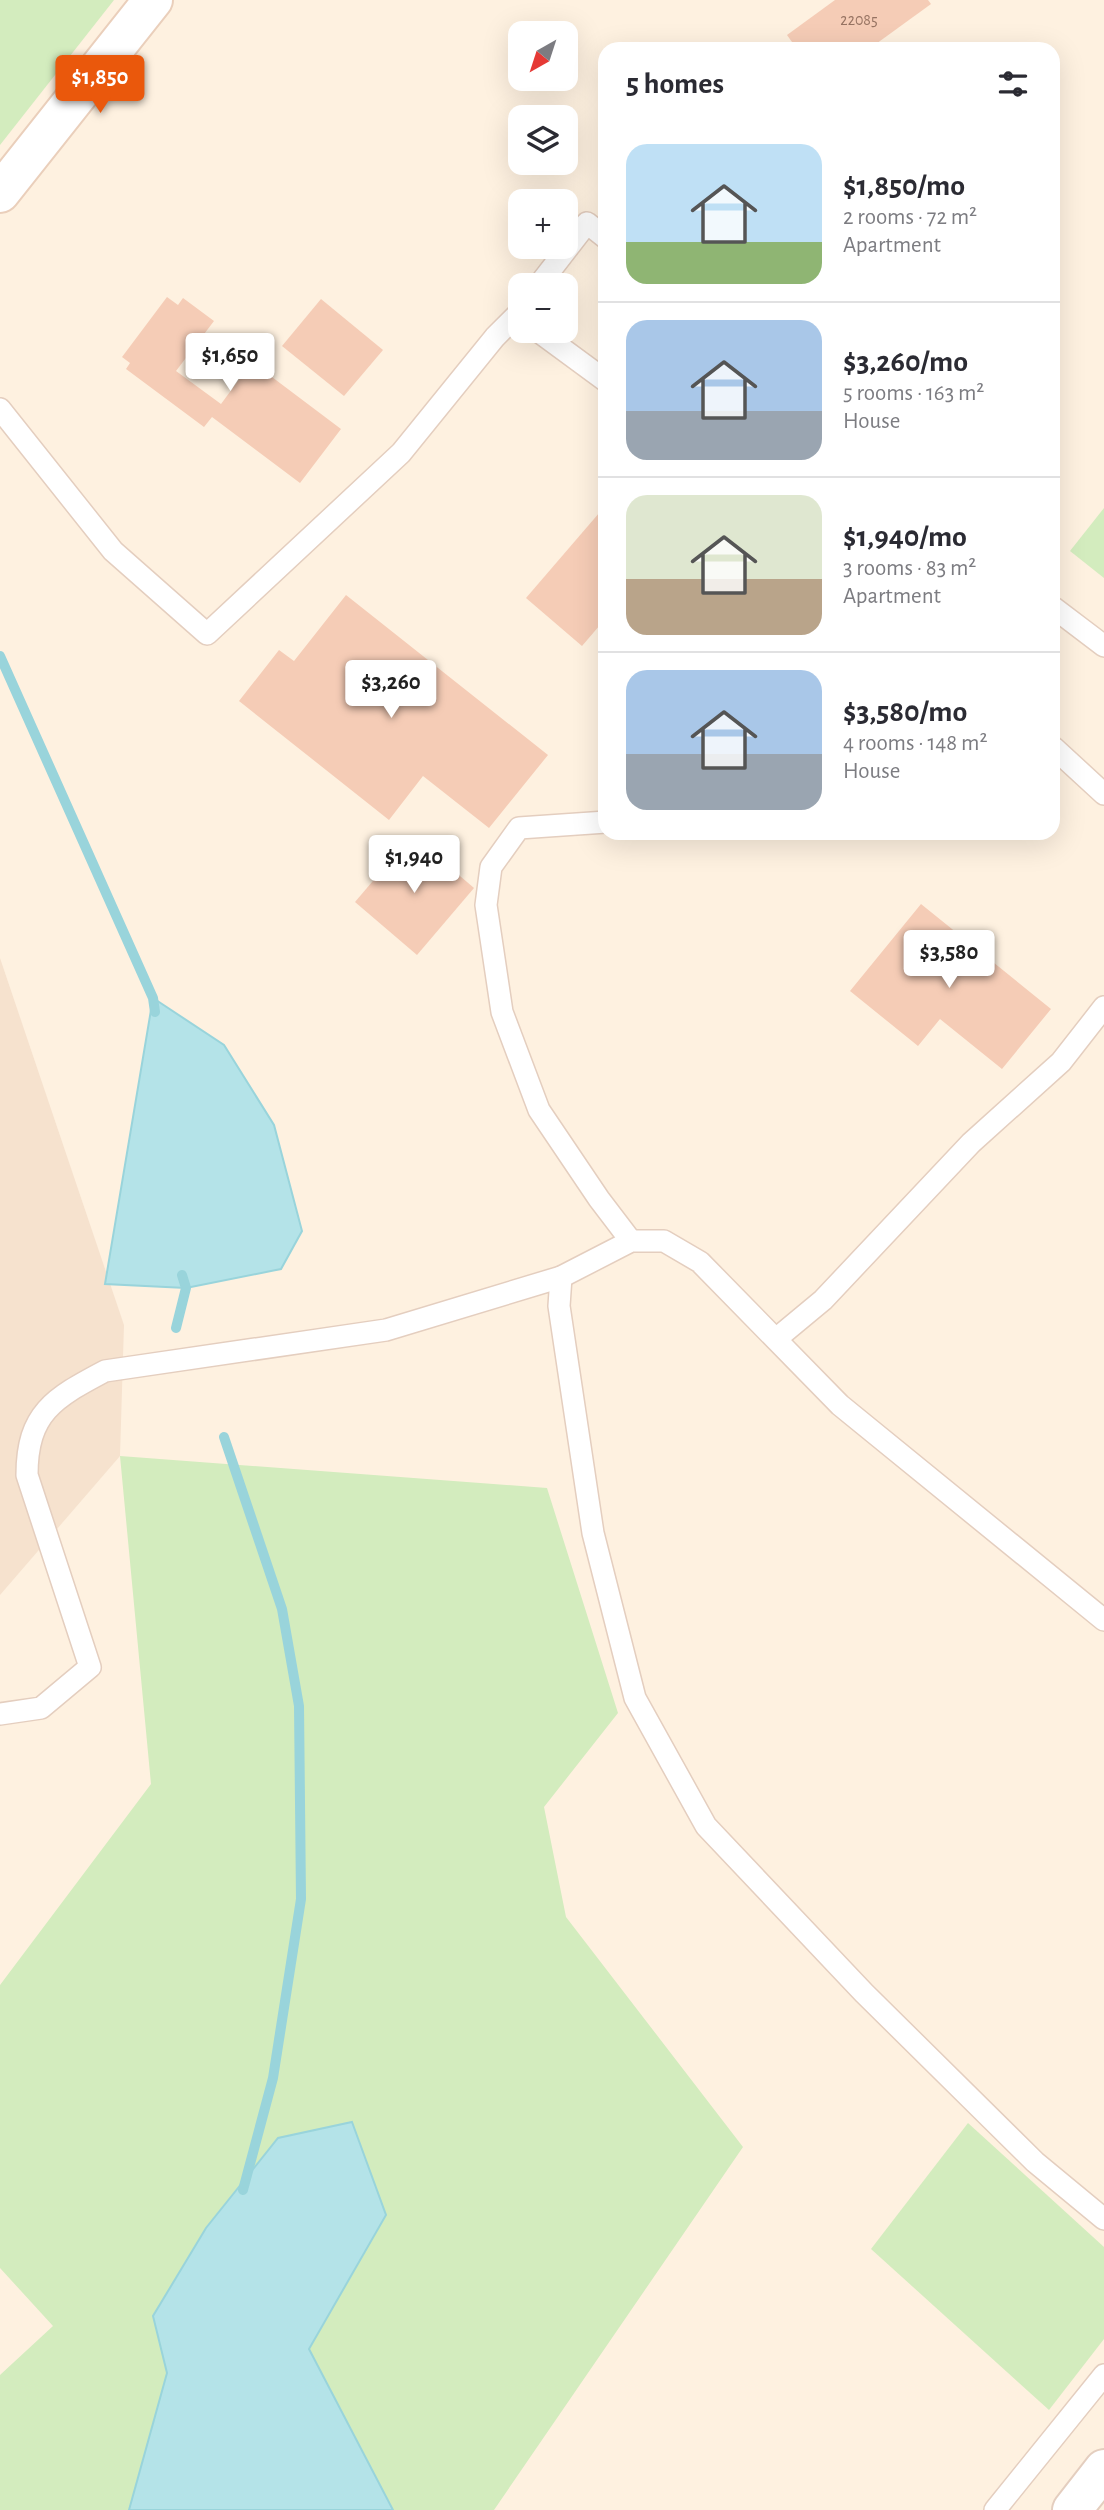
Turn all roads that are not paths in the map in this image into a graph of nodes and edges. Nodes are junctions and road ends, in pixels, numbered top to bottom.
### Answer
1 (153, 0) edge
2 (0, 193) edge
3 (598, 232) edge
4 (548, 273) edge
5 (508, 325) edge
6 (554, 343) edge
7 (598, 375) edge
8 (0, 409) edge
9 (1060, 613) edge
10 (1104, 646) edge
11 (1060, 754) edge
12 (1104, 794) edge
13 (598, 822) edge
14 (1104, 1007) edge
15 (631, 1241) junction
16 (561, 1277) junction
17 (776, 1339) junction
18 (1104, 1620) edge
19 (0, 1714) edge
20 (1104, 2219) edge
21 (1104, 2375) edge
22 (1104, 2469) edge
23 (995, 2510) edge
24 (1072, 2510) edge

1 - 2 main road
3 - 4 lane
5 - 8 lane
6 - 7 lane
9 - 10 lane
11 - 12 lane
13 - 15 lane
14 - 17 lane
15 - 16 lane
15 - 17 lane
16 - 19 lane
16 - 20 lane
17 - 18 lane
21 - 23 lane
22 - 24 main road

